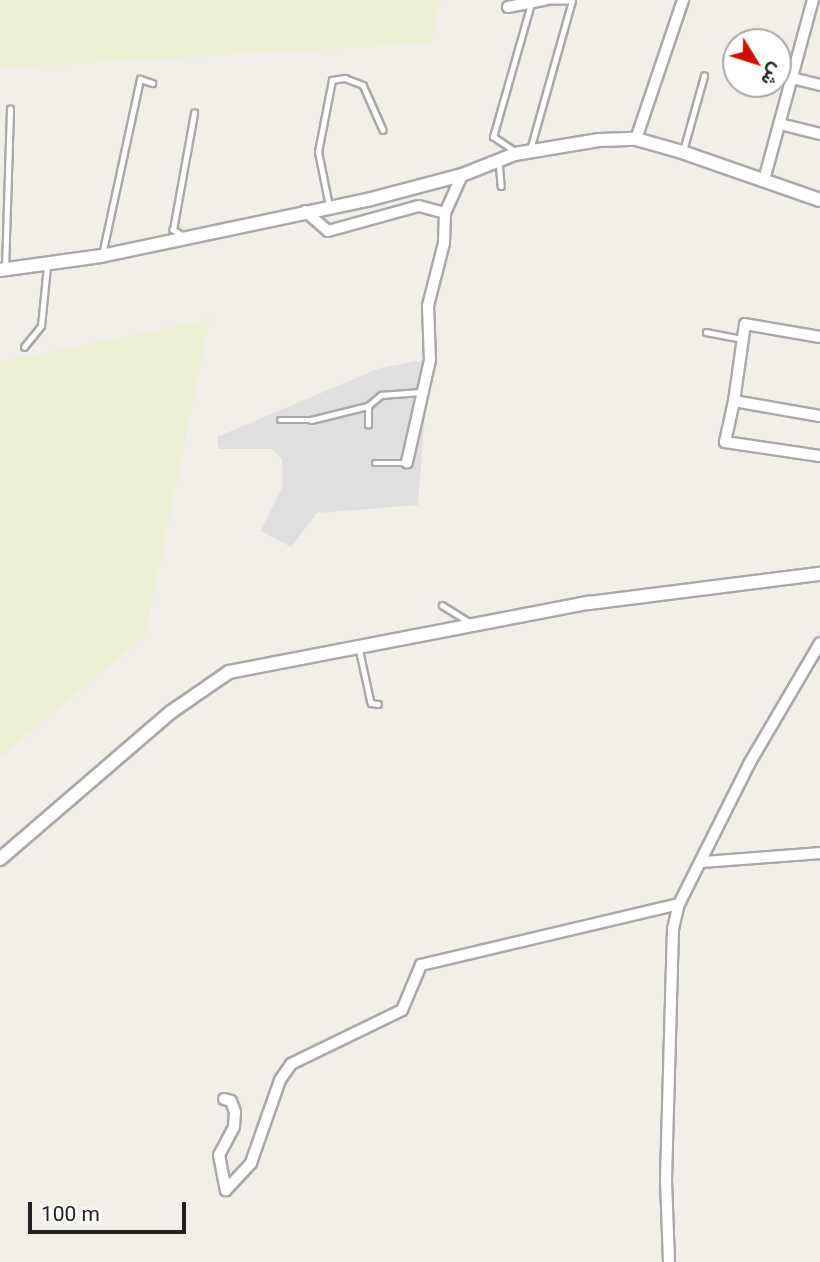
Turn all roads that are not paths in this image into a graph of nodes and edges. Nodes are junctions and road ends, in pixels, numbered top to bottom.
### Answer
1 (683, 0) edge
2 (544, 1) edge
3 (815, 2) edge
4 (531, 4) junction
5 (508, 7) dead end
6 (704, 76) dead end
7 (792, 78) joint
8 (152, 83) dead end
9 (820, 85) edge
10 (787, 98) edge
11 (10, 109) dead end
12 (194, 113) dead end
13 (780, 124) junction
14 (383, 130) dead end
15 (820, 134) edge
16 (636, 139) junction
17 (524, 152) junction
18 (682, 152) junction
19 (499, 160) junction
20 (462, 175) junction
21 (764, 180) junction
22 (500, 186) dead end
23 (820, 200) edge
24 (329, 206) junction
25 (304, 211) junction
26 (445, 213) junction
27 (187, 238) junction
28 (102, 256) junction
29 (47, 265) junction
30 (2, 270) edge
31 (706, 332) dead end
32 (820, 337) edge
33 (743, 339) junction
34 (24, 347) dead end
35 (425, 391) junction
36 (734, 401) junction
37 (368, 406) junction
38 (820, 416) edge
39 (280, 420) dead end
40 (368, 425) dead end
41 (820, 456) edge
42 (375, 463) dead end
43 (407, 463) joint
44 (820, 574) edge
45 (442, 605) dead end
46 (473, 624) junction
47 (820, 643) edge
48 (357, 644) junction
49 (378, 704) dead end
50 (820, 853) edge
51 (0, 859) edge
52 (702, 862) junction
53 (680, 904) junction
54 (224, 1099) dead end
55 (669, 1262) edge

1 - 16 street
2 - 4 street
2 - 17 lane
3 - 7 street
4 - 5 street
4 - 17 lane
6 - 18 lane
7 - 9 street
8 - 28 lane
10 - 13 street
11 - 30 lane
12 - 27 lane
13 - 15 street
13 - 21 street
14 - 24 lane
16 - 17 street
16 - 18 street
17 - 19 street
18 - 21 street
19 - 20 street
19 - 22 lane
20 - 24 street
20 - 26 street
21 - 23 street
24 - 25 street
25 - 26 street
25 - 27 street
26 - 35 street
27 - 28 street
28 - 29 street
29 - 30 street
29 - 34 lane
31 - 33 lane
32 - 33 street
33 - 36 street
35 - 37 lane
35 - 43 street
36 - 38 street
36 - 41 street
37 - 39 lane
37 - 40 lane
42 - 43 lane
44 - 46 street
45 - 46 lane
46 - 48 street
47 - 52 street
48 - 49 lane
48 - 51 street
50 - 52 street
52 - 53 street
53 - 54 street
53 - 55 street

